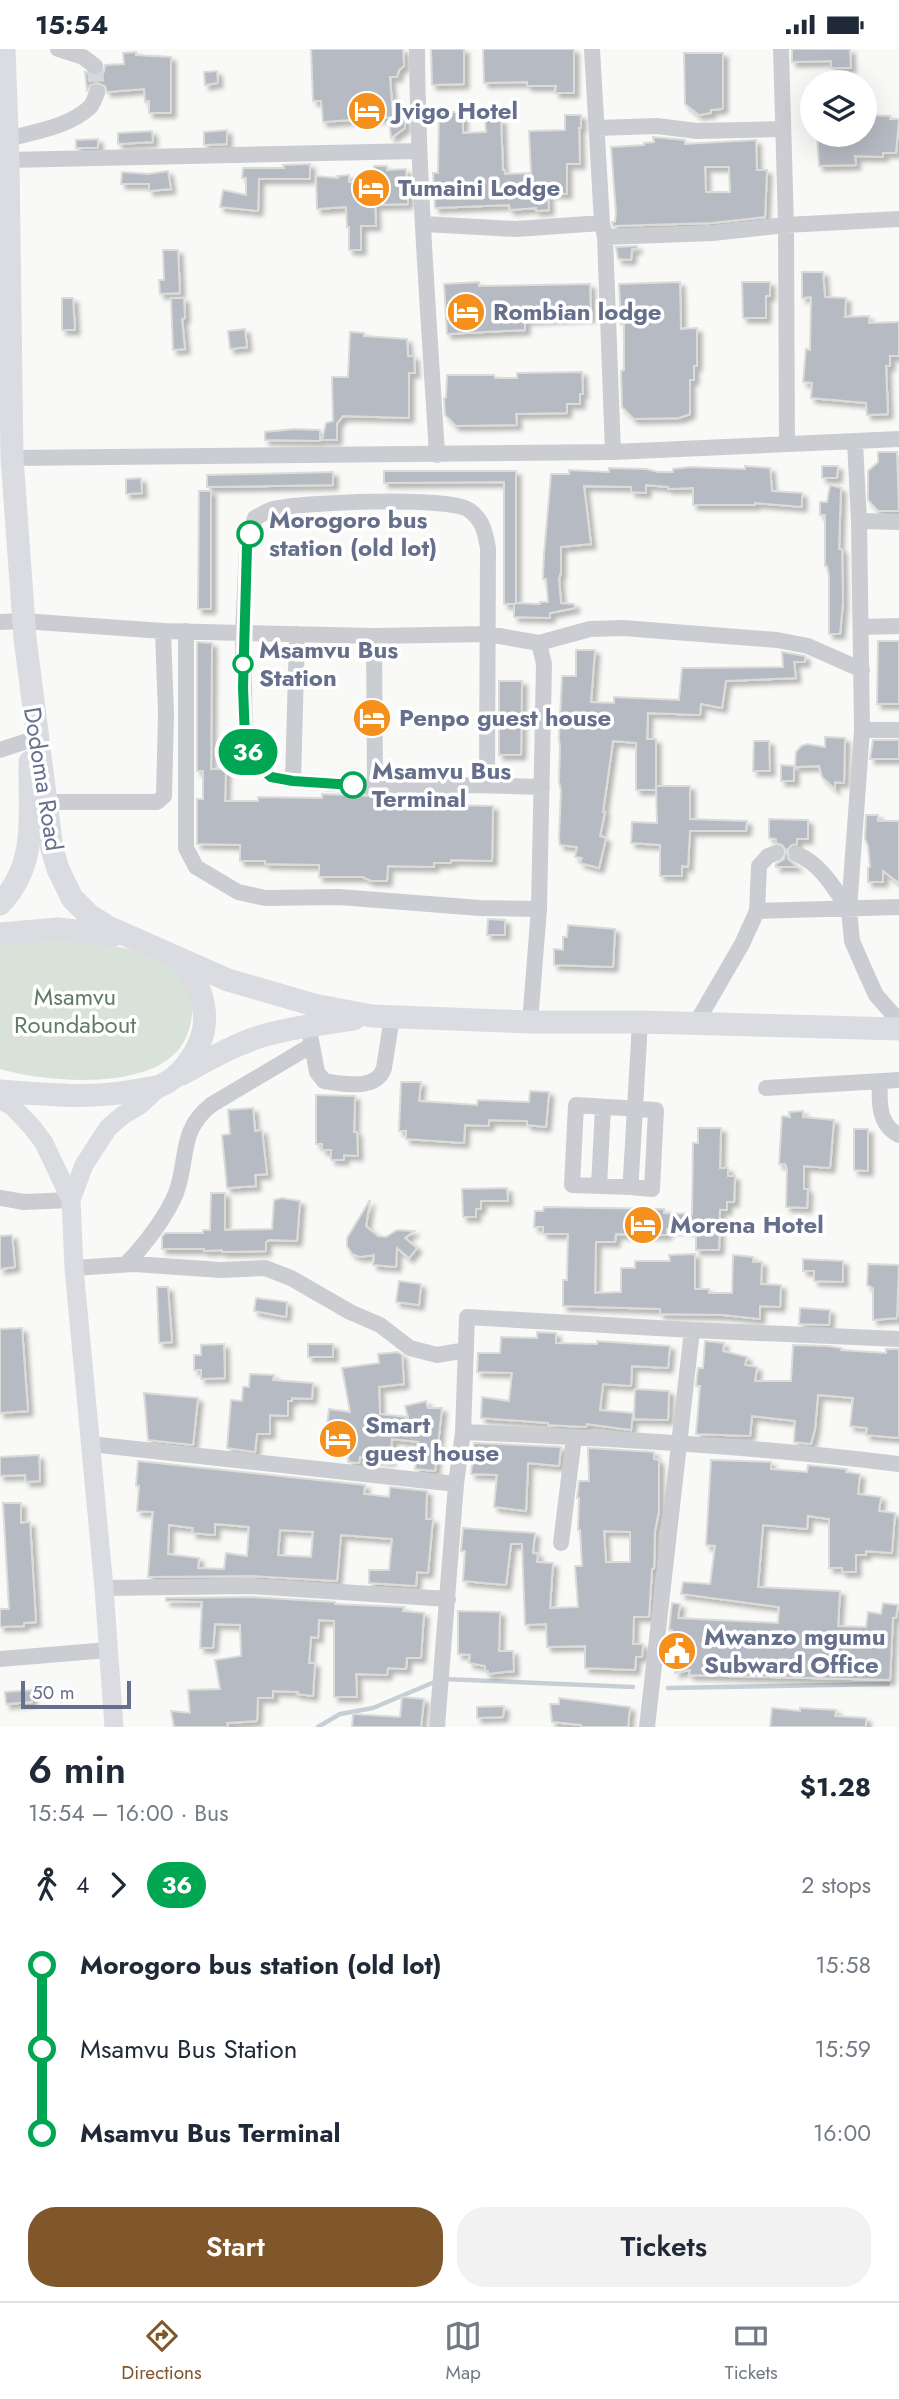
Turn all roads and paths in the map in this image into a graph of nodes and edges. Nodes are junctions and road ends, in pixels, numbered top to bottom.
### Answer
1 (4, 49) edge
2 (58, 49) edge
3 (416, 49) edge
4 (592, 49) edge
5 (781, 49) edge
6 (95, 66) dead end
7 (97, 93) dead end
8 (597, 128) junction
9 (782, 129) junction
10 (8, 150) junction
11 (418, 151) junction
12 (899, 219) edge
13 (4, 221) edge
14 (424, 224) junction
15 (786, 225) junction
16 (603, 230) junction
17 (4, 402) edge
18 (899, 439) edge
19 (855, 442) junction
20 (787, 444) junction
21 (613, 452) junction
22 (437, 455) junction
23 (12, 458) junction
24 (859, 521) junction
25 (899, 522) edge
26 (11, 622) edge
27 (899, 626) edge
28 (861, 627) junction
29 (163, 631) junction
30 (186, 631) junction
31 (243, 633) junction
32 (297, 634) junction
33 (488, 634) junction
34 (374, 636) junction
35 (539, 643) junction
36 (862, 670) junction
37 (31, 693) junction
38 (862, 730) junction
39 (899, 730) edge
40 (30, 740) junction
41 (0, 750) edge
42 (293, 781) junction
43 (487, 785) junction
44 (375, 787) junction
45 (542, 787) junction
46 (46, 801) junction
47 (776, 853) dead end
48 (797, 854) dead end
49 (0, 904) edge
50 (899, 907) edge
51 (539, 909) junction
52 (849, 910) junction
53 (757, 911) junction
54 (0, 934) edge
55 (148, 943) junction
56 (177, 957) junction
57 (382, 1016) junction
58 (899, 1021) edge
59 (530, 1022) junction
60 (640, 1023) junction
61 (695, 1025) junction
62 (899, 1029) edge
63 (310, 1035) junction
64 (899, 1080) edge
65 (880, 1081) junction
66 (166, 1083) junction
67 (766, 1088) dead end
68 (0, 1091) edge
69 (0, 1099) edge
70 (603, 1107) junction
71 (635, 1109) junction
72 (899, 1135) edge
73 (599, 1186) junction
74 (0, 1198) edge
75 (71, 1200) junction
76 (126, 1265) junction
77 (74, 1268) junction
78 (692, 1330) junction
79 (899, 1339) edge
80 (466, 1350) junction
81 (463, 1432) junction
82 (574, 1437) junction
83 (679, 1442) junction
84 (90, 1444) junction
85 (899, 1464) edge
86 (456, 1484) junction
87 (561, 1543) dead end
88 (104, 1588) junction
89 (448, 1599) junction
90 (108, 1650) junction
91 (0, 1659) edge
92 (114, 1727) edge
93 (436, 1727) edge
94 (647, 1727) edge

1 - 10 highway, Dodoma Road
2 - 6 street
3 - 11 street
4 - 8 street
5 - 9 street
7 - 10 street
8 - 9 street
8 - 16 street
9 - 15 street
10 - 11 street
10 - 13 highway, Dodoma Road
11 - 14 street
12 - 15 street
13 - 17 highway, Dodoma Road
14 - 16 street
14 - 22 street
15 - 16 street
15 - 20 street
16 - 21 street
17 - 23 highway, Dodoma Road
18 - 19 street
19 - 20 street
19 - 24 street
20 - 21 street
21 - 22 street
22 - 23 street
23 - 26 highway, Dodoma Road
24 - 25 street
24 - 28 street
26 - 29 street
26 - 37 highway, Dodoma Road
27 - 28 street
28 - 36 street
29 - 30 street
29 - 46 street
30 - 31 street
30 - 51 street
31 - 32 street
31 - 33 street
31 - 42 street
32 - 34 street
32 - 42 street
33 - 34 street
33 - 35 street
33 - 43 street
34 - 44 street
35 - 36 street
35 - 45 street
36 - 38 street
37 - 40 highway, Dodoma Road
37 - 46 highway, Dodoma Road
38 - 39 street
38 - 52 street
40 - 41 street
40 - 49 highway, Dodoma Road
42 - 44 street
43 - 44 street
43 - 45 street
45 - 51 street
46 - 55 highway, Dodoma Road
47 - 53 street
48 - 52 street
50 - 52 street
51 - 59 street
52 - 53 street
52 - 58 street
53 - 61 street
54 - 55 highway
55 - 56 highway
56 - 57 highway
56 - 66 highway
57 - 59 highway
57 - 63 highway
57 - 63 street
59 - 60 highway
60 - 61 highway
60 - 71 street
61 - 62 highway
63 - 66 highway
63 - 76 street
64 - 65 street
65 - 67 street
65 - 72 street
66 - 68 highway
66 - 75 main road
69 - 75 main road
70 - 71 street
70 - 73 street
70 - 73 street
71 - 73 street
74 - 75 street
75 - 77 main road
76 - 77 street
76 - 80 street
77 - 84 main road
78 - 79 street
78 - 80 street
78 - 83 street
80 - 81 street
81 - 82 street
81 - 86 street
82 - 83 street
82 - 87 street
83 - 85 street
83 - 94 street
84 - 86 street
84 - 88 main road
86 - 89 street
88 - 89 street
88 - 90 main road
89 - 93 street
90 - 91 street
90 - 92 main road

